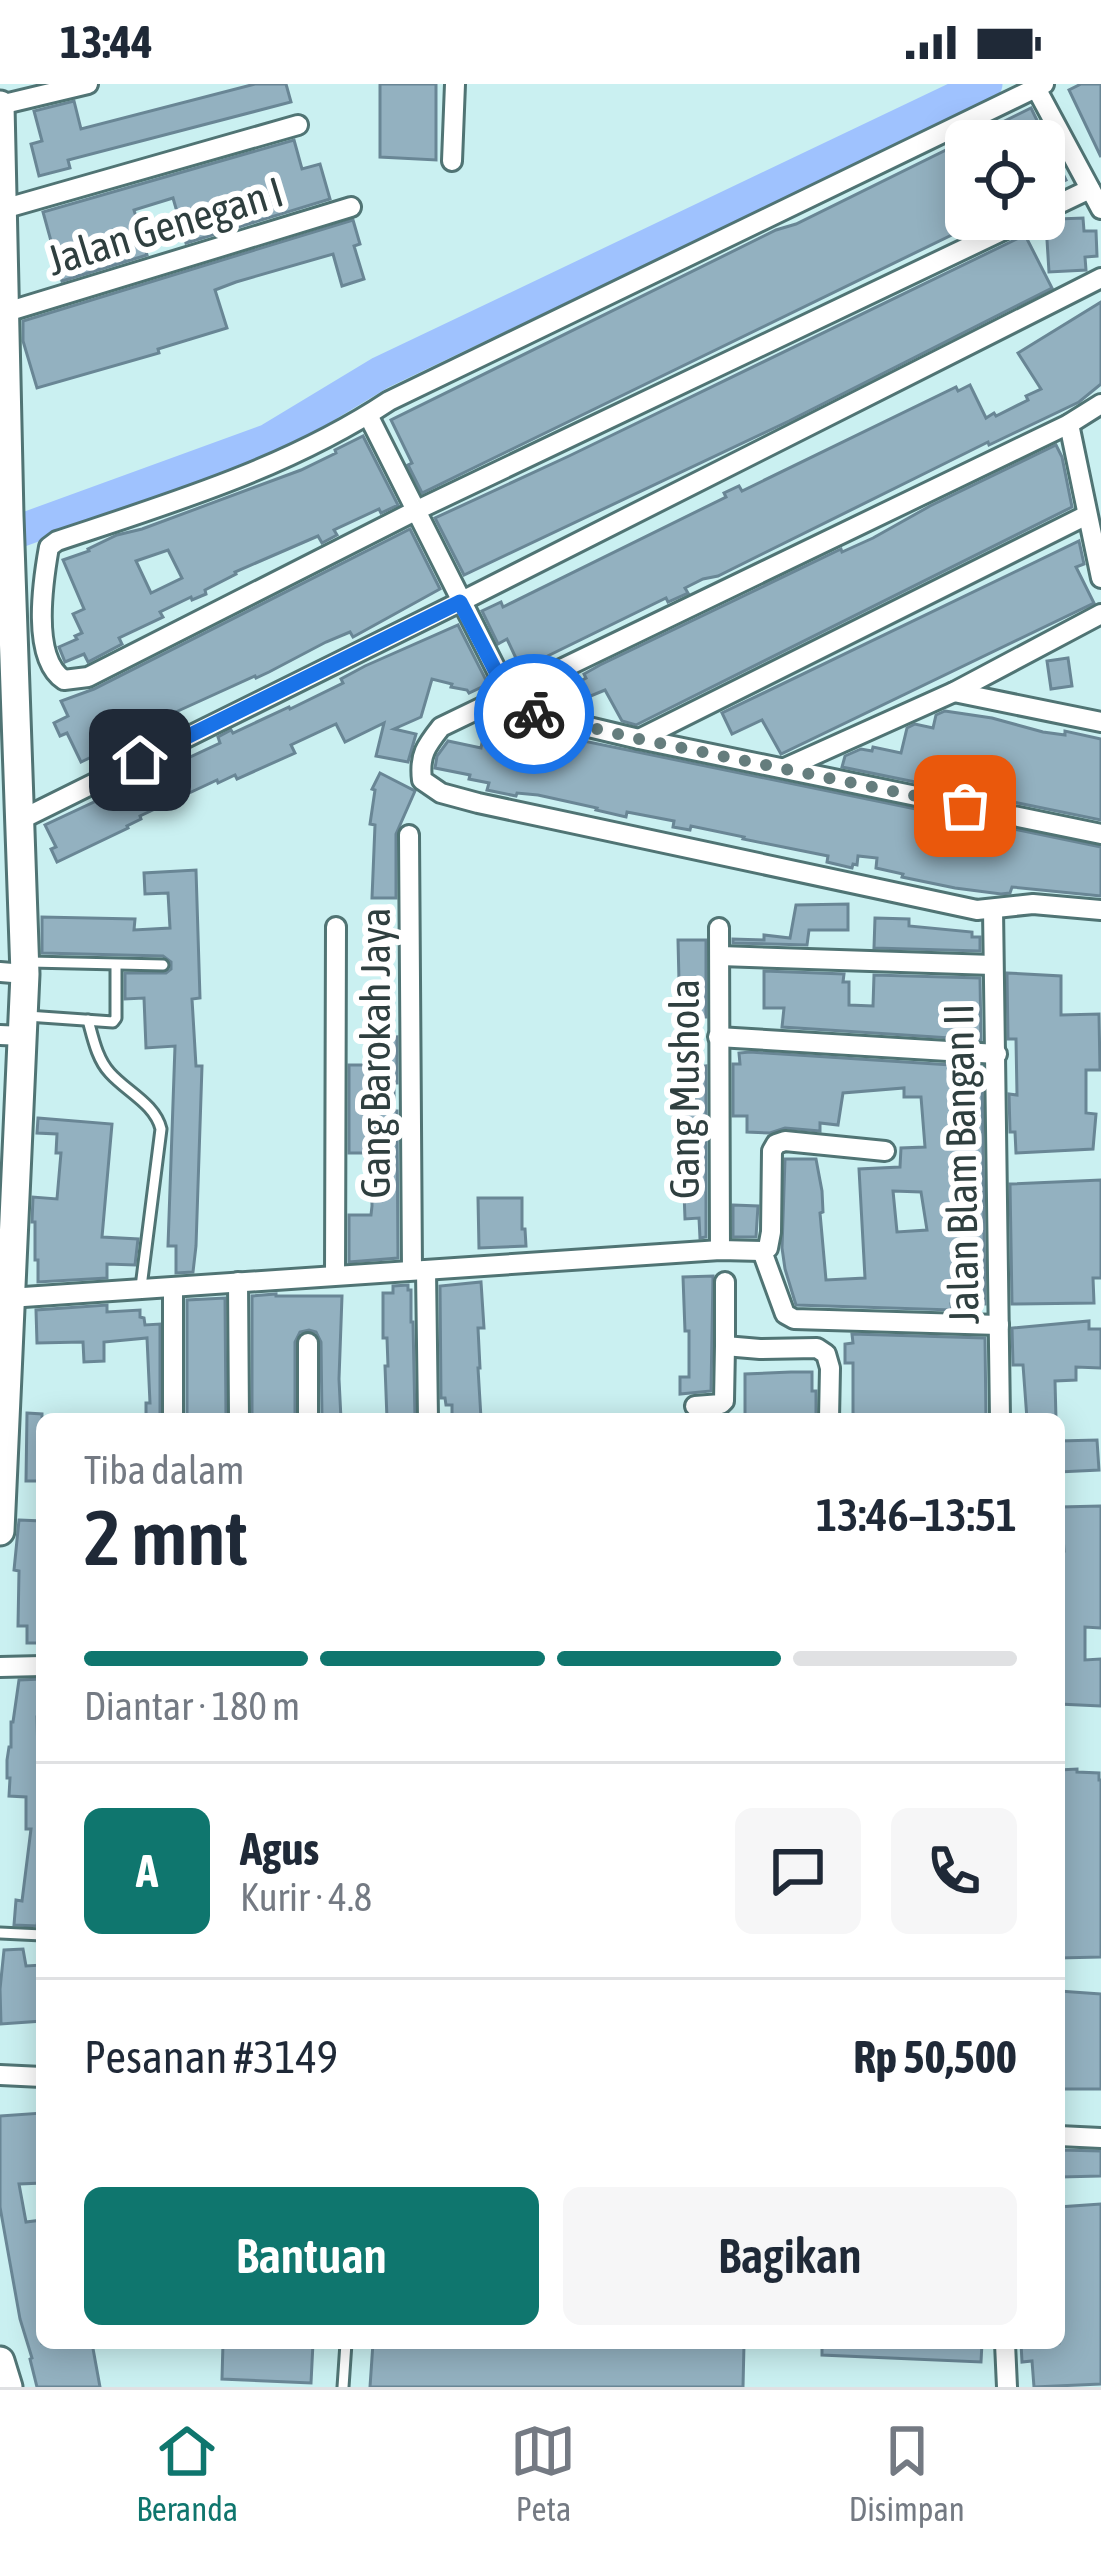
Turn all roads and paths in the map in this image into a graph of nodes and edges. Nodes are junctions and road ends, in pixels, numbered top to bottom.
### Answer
1 (88, 84) edge
2 (455, 84) edge
3 (1040, 86) edge
4 (0, 105) edge
5 (298, 125) dead end
6 (452, 161) dead end
7 (1090, 189) junction
8 (1065, 201) edge
9 (351, 207) dead end
10 (3, 209) junction
11 (1101, 209) edge
12 (984, 240) edge
13 (1101, 278) edge
14 (3, 313) edge
15 (1101, 404) edge
16 (368, 415) junction
17 (1069, 424) junction
18 (415, 511) junction
19 (1087, 515) junction
20 (1101, 578) edge
21 (6, 595) edge
22 (460, 602) junction
23 (1101, 614) edge
24 (954, 692) junction
25 (508, 695) junction
26 (1101, 722) edge
27 (639, 739) junction
28 (785, 768) junction
29 (12, 819) junction
30 (1101, 834) edge
31 (410, 835) dead end
32 (12, 891) edge
33 (1101, 910) edge
34 (993, 917) junction
35 (336, 927) dead end
36 (719, 928) dead end
37 (720, 956) junction
38 (116, 965) junction
39 (163, 965) dead end
40 (993, 965) junction
41 (17, 970) edge
42 (88, 1020) junction
43 (16, 1029) edge
44 (718, 1037) junction
45 (997, 1054) junction
46 (886, 1151) dead end
47 (720, 1250) junction
48 (762, 1251) junction
49 (419, 1270) junction
50 (335, 1275) junction
51 (238, 1282) junction
52 (725, 1282) dead end
53 (173, 1288) junction
54 (141, 1290) junction
55 (25, 1297) junction
56 (999, 1325) junction
57 (308, 1343) dead end
58 (725, 1346) junction
59 (3, 1384) edge
60 (695, 1406) dead end
61 (173, 1413) edge
62 (239, 1413) edge
63 (308, 1413) edge
64 (428, 1413) edge
65 (829, 1413) edge
66 (1000, 1413) edge
67 (0, 1511) edge
68 (0, 1531) edge
69 (0, 1933) edge
70 (36, 1935) edge
71 (0, 2075) edge
72 (36, 2077) edge
73 (1065, 2136) edge
74 (1101, 2138) edge
75 (346, 2349) edge
76 (1005, 2349) edge
77 (0, 2361) edge
78 (8, 2387) edge
79 (343, 2387) edge
80 (1006, 2387) edge

1 - 4 street
2 - 6 street
3 - 7 street
3 - 16 street
4 - 10 street
5 - 10 street
7 - 8 street
7 - 11 street
9 - 14 street, Jalan Genegan I
10 - 14 street
12 - 18 street
13 - 22 street
14 - 21 street
15 - 17 street
16 - 18 street
16 - 18 street
17 - 19 street
17 - 25 street
18 - 22 street
19 - 20 street
19 - 27 street
21 - 29 street
22 - 25 street
22 - 29 street
23 - 24 street
24 - 26 street
24 - 28 street
25 - 27 street
25 - 34 street
27 - 28 street
28 - 30 street
29 - 32 street
31 - 49 street, Gang Barokah Jaya
32 - 41 street
33 - 34 street
34 - 40 street, Jalan Blam Bangan II
35 - 50 street
36 - 37 street, Gang Mushola
37 - 40 street
37 - 44 street, Gang Mushola
38 - 39 lane
38 - 41 lane
38 - 42 lane
40 - 45 street, Jalan Blam Bangan II
41 - 43 street
42 - 43 lane
42 - 54 lane
43 - 55 street
44 - 45 street
44 - 47 street, Gang Mushola
45 - 56 street, Jalan Blam Bangan II
46 - 48 street
47 - 48 street
47 - 49 street
48 - 56 street
49 - 50 street
49 - 64 street, Gang Barokah Jaya
50 - 51 street
51 - 53 street
51 - 62 street
52 - 58 street
53 - 54 street
53 - 61 street
54 - 55 street
55 - 59 street
56 - 66 street, Jalan Blam Bangan II
57 - 63 street
58 - 60 street
58 - 65 street
59 - 67 street
67 - 68 street
69 - 70 lane
71 - 72 street
73 - 74 street
75 - 79 lane
76 - 80 street
77 - 78 street

